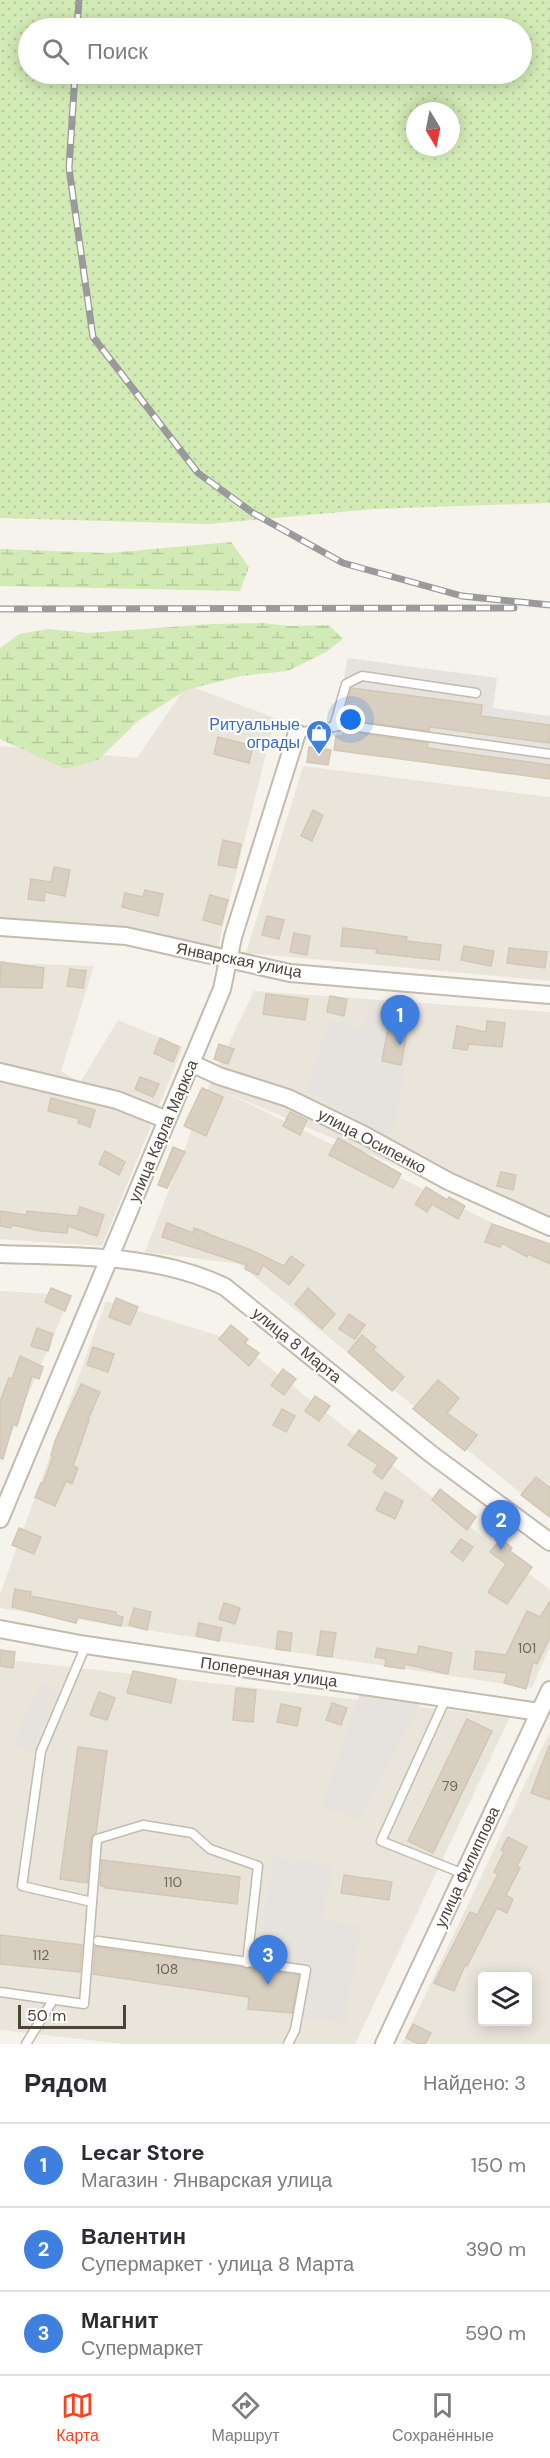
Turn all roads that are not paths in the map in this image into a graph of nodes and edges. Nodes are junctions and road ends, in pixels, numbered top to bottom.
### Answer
1 (476, 693) dead end
2 (334, 727) junction
3 (297, 733) joint
4 (550, 754) edge
5 (0, 927) edge
6 (228, 960) junction
7 (550, 995) edge
8 (191, 1063) junction
9 (0, 1072) edge
10 (167, 1120) junction
11 (550, 1227) edge
12 (0, 1254) edge
13 (109, 1259) junction
14 (0, 1519) edge
15 (550, 1542) edge
16 (0, 1629) edge
17 (86, 1645) junction
18 (550, 1690) edge
19 (446, 1697) junction
20 (539, 1712) junction
21 (464, 1874) junction
22 (92, 1902) junction
23 (98, 1941) dead end
24 (247, 1963) junction
25 (0, 1992) edge
26 (53, 2000) junction
27 (26, 2044) edge
28 (288, 2044) edge
29 (384, 2044) edge

1 - 2 lane
2 - 3 lane
2 - 4 lane
3 - 6 street, улица Карла Маркса
5 - 6 street, Январская улица
6 - 7 street, Январская улица
6 - 8 street, улица Карла Маркса
8 - 10 street, улица Карла Маркса
8 - 11 street, улица Осипенко
9 - 10 street
10 - 13 street, улица Карла Маркса
12 - 13 street, улица 8 Марта
13 - 14 street, улица Карла Маркса
13 - 15 street, улица 8 Марта
16 - 17 street, Поперечная улица
17 - 19 street, Поперечная улица
17 - 22 lane
18 - 20 street, улица Филиппова
19 - 20 street, Поперечная улица
19 - 21 lane
20 - 21 street, улица Филиппова
21 - 29 street, улица Филиппова
22 - 24 lane
22 - 26 lane
23 - 24 lane
24 - 28 lane
25 - 26 lane
26 - 27 lane

